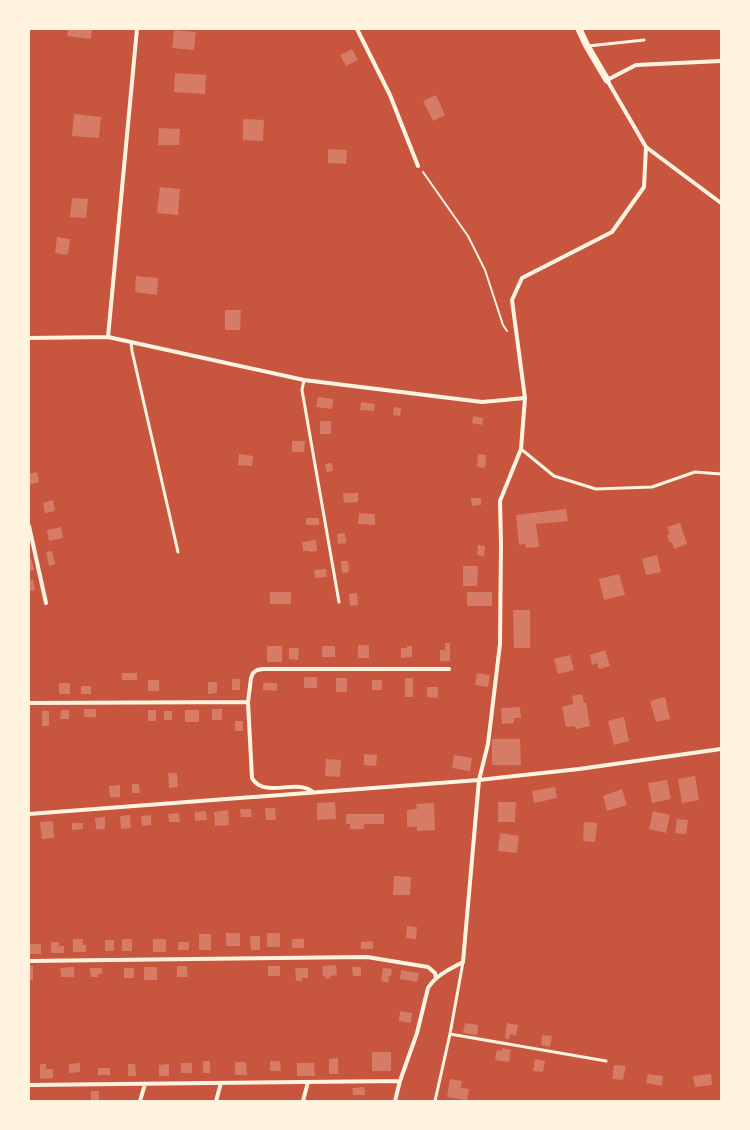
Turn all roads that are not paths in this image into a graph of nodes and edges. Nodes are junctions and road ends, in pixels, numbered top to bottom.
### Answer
1 (137, 29) edge
2 (357, 29) edge
3 (579, 29) edge
4 (644, 40) dead end
5 (587, 46) junction
6 (721, 61) edge
7 (607, 80) junction
8 (646, 147) junction
9 (418, 166) road end
10 (721, 203) edge
11 (108, 337) junction
12 (29, 338) edge
13 (131, 342) junction
14 (304, 380) junction
15 (525, 398) junction
16 (520, 449) junction
17 (721, 474) edge
18 (29, 526) edge
19 (178, 552) dead end
20 (339, 602) dead end
21 (46, 603) dead end
22 (449, 669) dead end
23 (248, 702) junction
24 (29, 703) edge
25 (721, 749) edge
26 (478, 780) junction
27 (314, 792) junction
28 (29, 814) edge
29 (29, 961) edge
30 (463, 962) junction
31 (436, 978) junction
32 (450, 1034) junction
33 (606, 1061) dead end
34 (400, 1081) junction
35 (308, 1082) junction
36 (221, 1083) junction
37 (145, 1084) junction
38 (29, 1085) edge
39 (140, 1101) edge
40 (216, 1101) edge
41 (303, 1101) edge
42 (395, 1101) edge
43 (435, 1101) edge

1 - 11 street
2 - 9 street
3 - 5 street
4 - 5 lane
5 - 7 street
6 - 7 street
7 - 8 street
8 - 10 street
8 - 15 street
11 - 12 street
11 - 13 street
13 - 14 street
13 - 19 lane
14 - 15 street
14 - 20 lane
15 - 16 street
16 - 17 lane
16 - 26 street
18 - 21 street
22 - 23 street
23 - 24 street
23 - 27 street
25 - 26 street
26 - 27 street
26 - 30 street
27 - 28 street
29 - 31 street
30 - 31 street
30 - 32 lane
31 - 34 street
32 - 33 lane
32 - 43 lane
34 - 35 street
34 - 42 street
35 - 36 street
35 - 41 street
36 - 37 street
36 - 40 street
37 - 38 street
37 - 39 street

